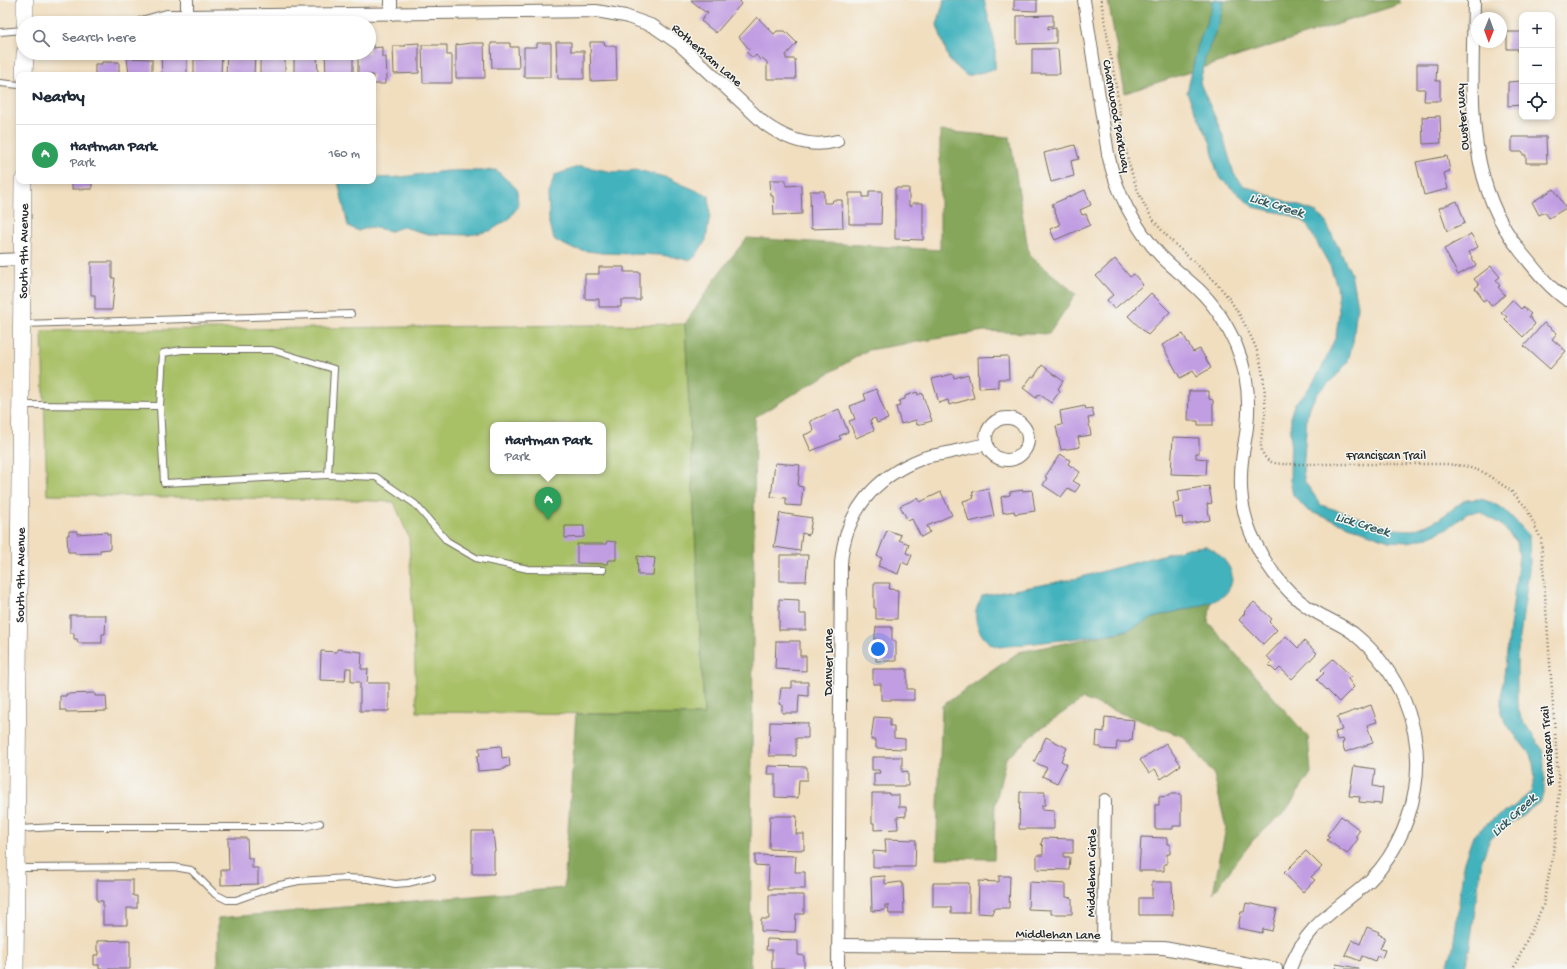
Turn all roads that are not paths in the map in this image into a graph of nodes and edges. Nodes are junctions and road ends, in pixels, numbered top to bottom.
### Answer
1 (25, 0) edge
2 (187, 0) edge
3 (391, 0) edge
4 (1084, 0) edge
5 (1474, 0) edge
6 (596, 5) edge
7 (390, 14) junction
8 (25, 16) edge
9 (168, 16) edge
10 (187, 16) junction
11 (16, 31) edge
12 (0, 32) edge
13 (25, 60) edge
14 (24, 72) edge
15 (0, 83) edge
16 (16, 85) edge
17 (836, 141) dead end
18 (23, 184) edge
19 (23, 259) junction
20 (0, 260) edge
21 (1567, 300) edge
22 (351, 314) dead end
23 (22, 324) junction
24 (21, 405) junction
25 (160, 406) junction
26 (987, 444) dead end
27 (328, 476) junction
28 (603, 570) dead end
29 (1105, 800) dead end
30 (320, 823) dead end
31 (17, 830) junction
32 (16, 868) junction
33 (432, 877) dead end
34 (839, 945) junction
35 (1103, 947) junction
36 (15, 969) edge
37 (838, 969) edge
38 (1276, 969) edge
39 (1290, 969) edge

1 - 8 street
2 - 10 street
3 - 7 street
4 - 39 street, Charnwood Parkway
5 - 21 street, Owster Way
6 - 7 street, Rotherham Lane
6 - 17 street, Rotherham Lane
7 - 10 street, Rotherham Lane
9 - 10 street, Rotherham Lane
11 - 12 lane
13 - 14 street
15 - 16 lane
18 - 19 street, South 9th Avenue
19 - 20 street
19 - 23 street, South 9th Avenue
22 - 23 lane
23 - 24 street, South 9th Avenue
24 - 25 lane
24 - 31 street, South 9th Avenue
25 - 27 lane
25 - 27 lane
26 - 34 street, Danver Lane
27 - 28 lane
29 - 35 street, Middlehan Circle
30 - 31 lane
31 - 32 street, South 9th Avenue
32 - 33 lane
32 - 36 street, South 9th Avenue
34 - 35 street, Middlehan Lane
34 - 37 street, Danver Lane
35 - 38 street, Middlehan Lane

